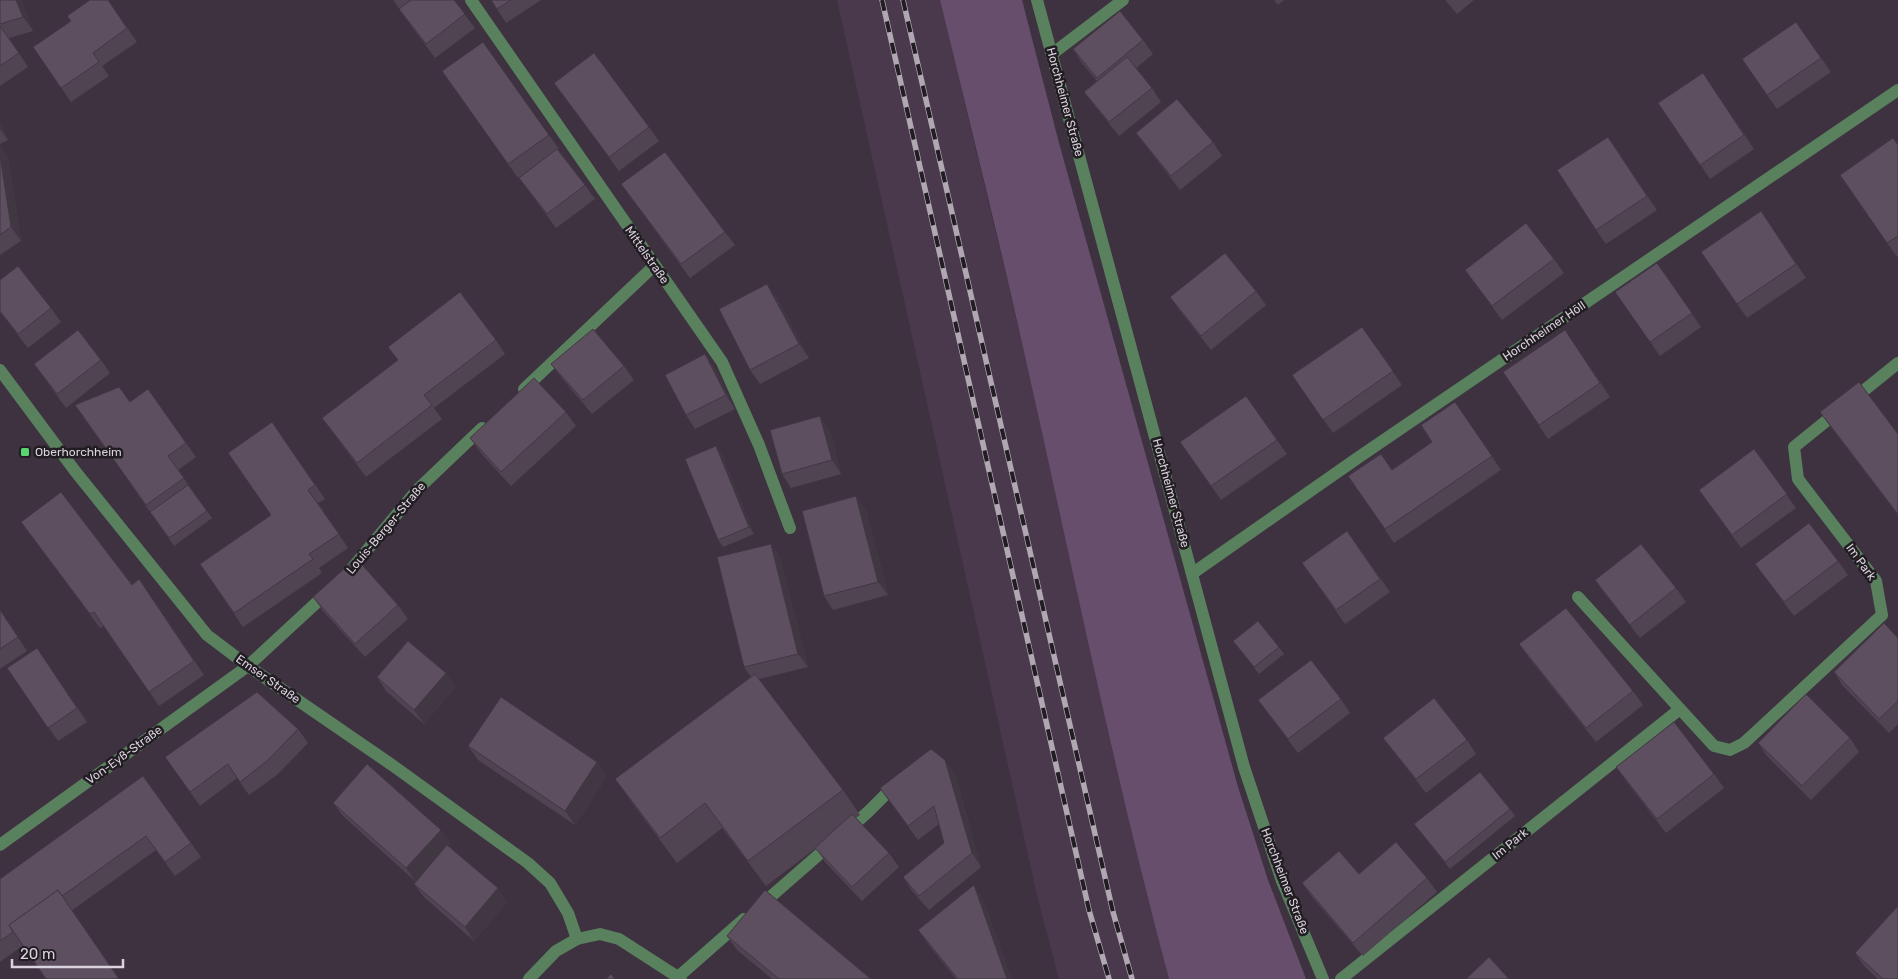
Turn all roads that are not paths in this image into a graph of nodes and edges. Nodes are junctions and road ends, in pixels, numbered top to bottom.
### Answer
1 (471, 0) edge
2 (1037, 0) edge
3 (1123, 0) edge
4 (1052, 54) junction
5 (1898, 90) edge
6 (654, 266) junction
7 (1898, 363) edge
8 (0, 370) edge
9 (517, 395) edge
10 (489, 422) edge
11 (790, 528) dead end
12 (1193, 573) junction
13 (1578, 597) dead end
14 (248, 666) junction
15 (1680, 709) junction
16 (909, 772) edge
17 (0, 845) edge
18 (577, 939) junction
19 (680, 978) edge
20 (529, 979) edge
21 (1322, 979) edge
22 (1341, 979) edge

1 - 6 street, Mittelstraße
2 - 4 street, Horchheimer Straße
3 - 4 street
4 - 12 street, Horchheimer Straße
5 - 12 street, Horchheimer Höll
6 - 9 street
6 - 11 street, Mittelstraße
7 - 15 street, Im Park
8 - 14 street, Emser Straße
10 - 14 street, Louis-Berger-Straße
12 - 21 street, Horchheimer Straße
13 - 15 street, Im Park
14 - 17 street, Von-Eyß-Straße
14 - 18 street, Emser Straße
15 - 22 street, Im Park
16 - 19 street
18 - 19 street
18 - 20 street

